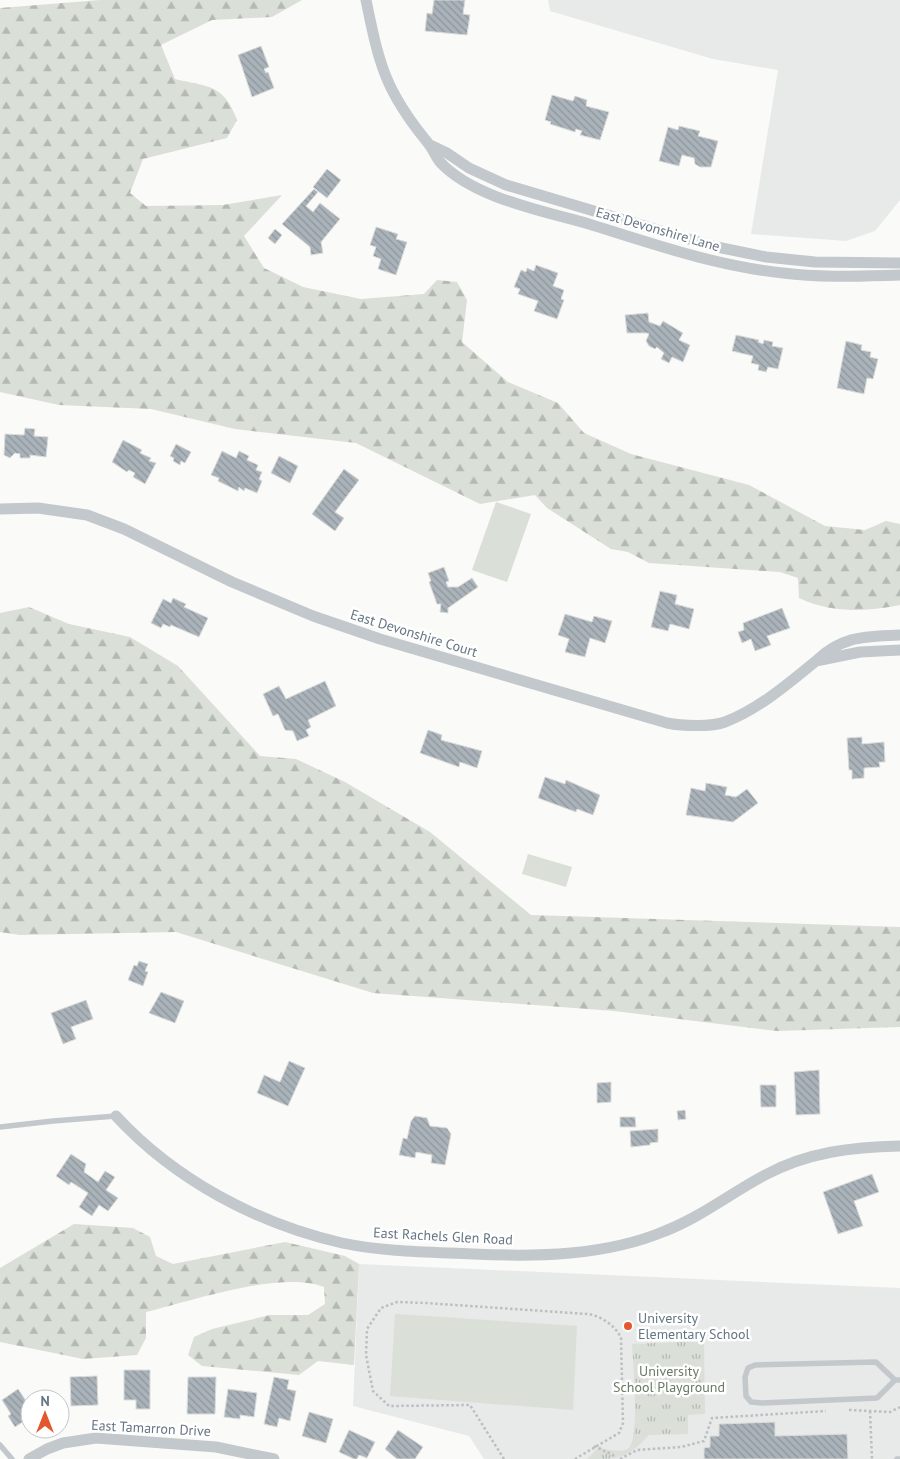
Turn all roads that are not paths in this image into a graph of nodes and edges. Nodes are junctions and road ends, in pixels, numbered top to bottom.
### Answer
1 (366, 0) edge
2 (429, 145) junction
3 (900, 263) edge
4 (900, 275) edge
5 (0, 509) edge
6 (900, 635) edge
7 (900, 650) edge
8 (816, 661) junction
9 (116, 1116) joint
10 (0, 1128) edge
11 (900, 1146) edge
12 (897, 1380) edge
13 (0, 1445) edge
14 (12, 1459) edge
15 (29, 1459) edge
16 (274, 1459) edge

1 - 2 street, East Devonshire Lane
2 - 3 street, East Devonshire Lane
2 - 4 street, East Devonshire Lane
5 - 8 street, East Devonshire Court
6 - 8 street, East Devonshire Court
7 - 8 street, East Devonshire Court
9 - 10 lane, East Rachels Glen Road
9 - 11 street, East Rachels Glen Road
12 - 12 lane
13 - 14 lane
15 - 16 street, East Tamarron Drive

